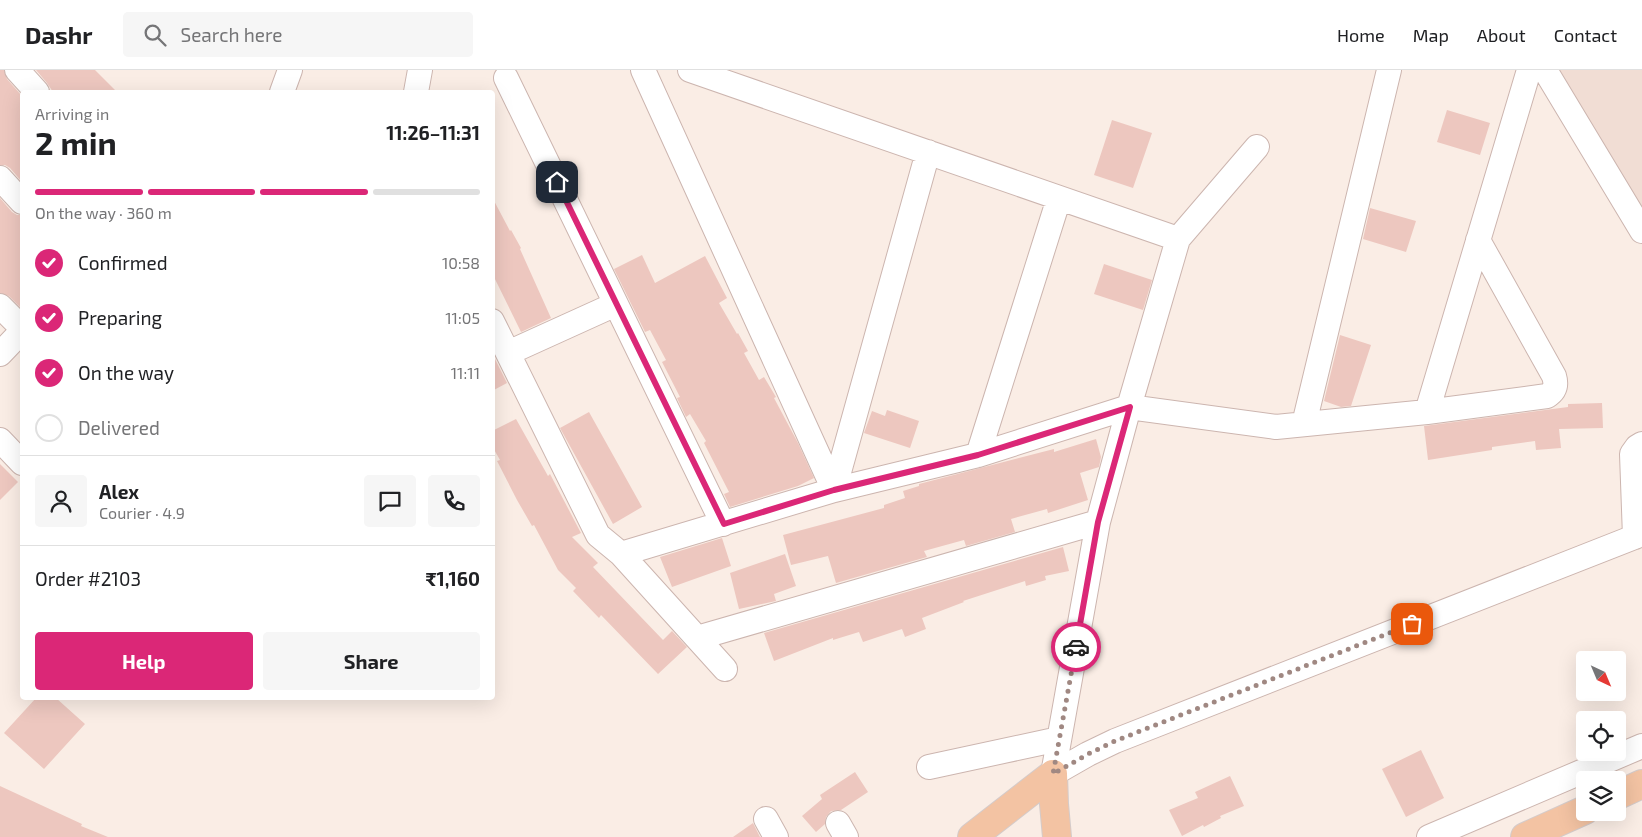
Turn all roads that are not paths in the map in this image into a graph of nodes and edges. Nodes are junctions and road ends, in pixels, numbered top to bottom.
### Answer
1 (17, 70) edge
2 (290, 70) edge
3 (420, 70) edge
4 (643, 70) edge
5 (690, 70) edge
6 (1389, 70) edge
7 (1529, 70) edge
8 (1545, 70) edge
9 (504, 80) edge
10 (35, 90) edge
11 (283, 90) edge
12 (416, 90) edge
13 (1257, 147) dead end
14 (928, 152) junction
15 (0, 178) edge
16 (1059, 198) junction
17 (20, 200) edge
18 (1642, 231) edge
19 (1178, 239) junction
20 (1478, 240) junction
21 (616, 304) junction
22 (0, 306) edge
23 (495, 327) edge
24 (20, 328) edge
25 (20, 332) edge
26 (508, 353) junction
27 (0, 354) edge
28 (1130, 407) junction
29 (1427, 412) junction
30 (1304, 424) junction
31 (0, 440) edge
32 (1642, 444) edge
33 (978, 455) junction
34 (20, 460) edge
35 (834, 490) junction
36 (1098, 522) junction
37 (724, 524) junction
38 (1639, 536) edge
39 (621, 554) junction
40 (697, 638) junction
41 (725, 669) dead end
42 (1059, 739) junction
43 (1642, 746) edge
44 (929, 767) dead end
45 (1053, 774) junction
46 (1642, 784) edge
47 (1626, 792) edge
48 (1576, 814) edge
49 (1055, 819) edge
50 (972, 837) edge
51 (1429, 837) edge
52 (1525, 837) edge

1 - 10 street
2 - 11 street
3 - 12 street
4 - 35 street
5 - 14 street
6 - 30 street
7 - 20 street
8 - 18 street
9 - 21 street
13 - 19 street
14 - 16 street
14 - 35 street
15 - 17 street
16 - 19 street
16 - 33 street
19 - 28 street
20 - 29 street
20 - 29 street
21 - 26 street
21 - 37 street
22 - 24 street
23 - 26 street
25 - 27 street
26 - 39 street
28 - 30 street
28 - 33 street
28 - 36 street
29 - 30 street
31 - 34 street
32 - 38 street
33 - 35 street
35 - 37 street
36 - 40 street
36 - 42 street
37 - 39 street
38 - 45 street
39 - 40 street
40 - 41 street
42 - 44 street
42 - 45 street
43 - 51 street
45 - 49 main road
45 - 50 main road
46 - 47 main road
48 - 52 main road

